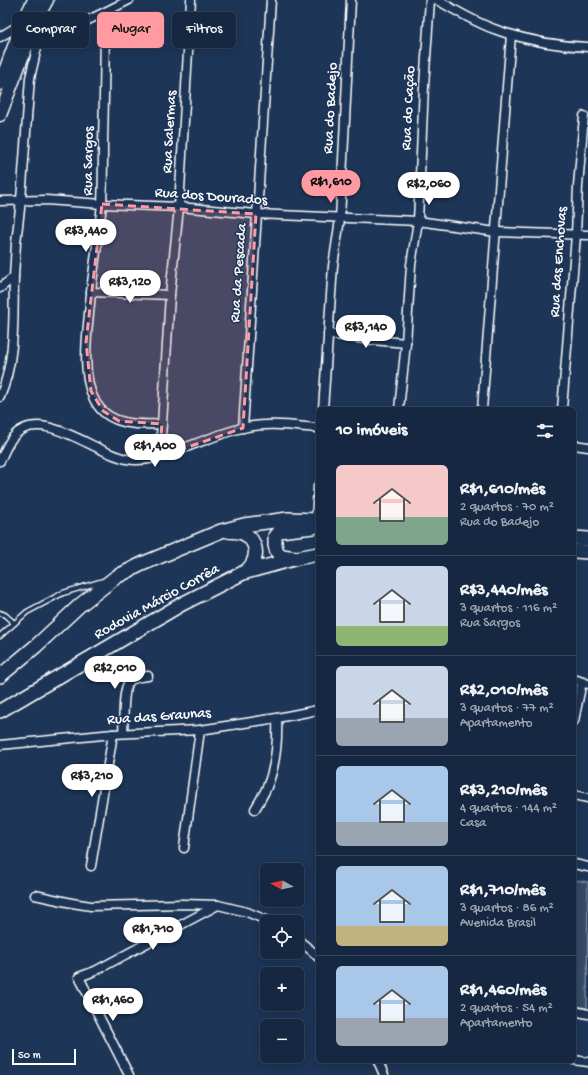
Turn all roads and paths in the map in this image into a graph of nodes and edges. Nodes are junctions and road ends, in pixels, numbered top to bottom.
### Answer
1 (34, 0) edge
2 (47, 0) edge
3 (129, 0) edge
4 (191, 0) edge
5 (271, 0) edge
6 (351, 0) edge
7 (430, 0) edge
8 (436, 0) edge
9 (28, 12) edge
10 (105, 12) edge
11 (12, 29) edge
12 (512, 35) junction
13 (0, 37) edge
14 (588, 47) edge
15 (13, 48) edge
16 (30, 48) edge
17 (37, 48) edge
18 (104, 48) edge
19 (25, 51) junction
20 (0, 84) edge
21 (0, 115) edge
22 (584, 116) dead end
23 (21, 200) junction
24 (0, 201) edge
25 (102, 204) junction
26 (179, 207) junction
27 (256, 214) junction
28 (340, 219) junction
29 (418, 221) junction
30 (496, 232) junction
31 (576, 235) junction
32 (588, 235) edge
33 (14, 277) junction
34 (0, 288) edge
35 (91, 292) junction
36 (170, 295) junction
37 (328, 334) junction
38 (406, 342) junction
39 (0, 397) edge
40 (323, 407) edge
41 (400, 407) edge
42 (482, 407) edge
43 (562, 407) edge
44 (162, 424) junction
45 (243, 428) junction
46 (316, 428) edge
47 (576, 445) edge
48 (588, 446) edge
49 (159, 457) junction
50 (0, 461) edge
51 (316, 522) edge
52 (316, 523) edge
53 (220, 531) junction
54 (576, 538) edge
55 (588, 539) edge
56 (576, 551) edge
57 (588, 552) edge
58 (316, 554) edge
59 (297, 558) junction
60 (243, 573) junction
61 (116, 577) junction
62 (0, 613) edge
63 (14, 623) junction
64 (0, 636) edge
65 (0, 676) edge
66 (148, 676) dead end
67 (581, 682) edge
68 (316, 710) edge
69 (576, 710) edge
70 (0, 711) edge
71 (278, 718) junction
72 (200, 730) junction
73 (123, 733) junction
74 (113, 734) junction
75 (0, 745) edge
76 (576, 795) edge
77 (588, 798) edge
78 (255, 809) dead end
79 (184, 848) dead end
80 (576, 864) edge
81 (91, 866) dead end
82 (576, 867) edge
83 (588, 867) edge
84 (35, 895) dead end
85 (218, 905) junction
86 (260, 918) edge
87 (304, 944) edge
88 (316, 952) edge
89 (576, 1011) edge
90 (588, 1014) edge
91 (576, 1060) edge
92 (588, 1062) edge
93 (379, 1063) edge
94 (129, 1075) edge
95 (384, 1075) edge

1 - 9 main road
2 - 19 main road
3 - 10 street
4 - 26 street, Rua Salermas
5 - 27 street, Rua da Pescada
6 - 28 street, Rua do Badejo
7 - 29 street, Rua do Cação
8 - 12 street
11 - 13 street
12 - 14 street
12 - 30 street
15 - 20 main road
16 - 19 street
17 - 23 street
18 - 25 street, Rua Sargos
19 - 21 main road
22 - 31 street, Rua das Enchovas
23 - 24 street, Rua dos Dourados
23 - 25 street, Rua dos Dourados
23 - 33 street
25 - 26 street, Rua dos Dourados
25 - 35 street, Rua Sargos
26 - 27 street, Rua dos Dourados
26 - 36 street, Rua Salermas
27 - 28 street, Rua dos Dourados
27 - 45 street, Rua da Pescada
28 - 29 street, Rua dos Dourados
28 - 37 street, Rua do Badejo
29 - 30 street, Rua dos Dourados
29 - 38 street, Rua do Cação
30 - 31 street, Rua dos Dourados
30 - 42 street
31 - 32 street, Rua dos Dourados
31 - 43 street, Rua das Enchovas
33 - 34 street
33 - 39 street
35 - 36 street
35 - 44 street, Rua Sargos
36 - 44 street, Rua Salermas
37 - 38 street
37 - 40 street, Rua do Badejo
38 - 41 street, Rua do Cação
44 - 49 street, Rua Salermas
45 - 46 street
45 - 49 street
47 - 48 street
49 - 50 street
51 - 53 highway
52 - 59 highway
53 - 60 highway
53 - 61 highway
54 - 55 highway
56 - 57 highway
58 - 59 highway, Rodovia Márcio Corrêa
59 - 60 highway, Rodovia Márcio Corrêa
60 - 70 highway, Rodovia Márcio Corrêa
61 - 63 lane
61 - 65 highway
62 - 63 lane
63 - 64 lane
66 - 73 street
67 - 69 street
68 - 71 street, Rua das Graunas
71 - 72 street, Rua das Graunas
71 - 78 street
72 - 73 street, Rua das Graunas
72 - 79 street
73 - 74 street, Rua das Graunas
74 - 75 street, Rua das Graunas
74 - 81 street
76 - 77 street
80 - 83 street
82 - 83 street
84 - 85 street
85 - 86 street
85 - 94 street
87 - 88 street
89 - 90 street
91 - 92 street
93 - 95 street

